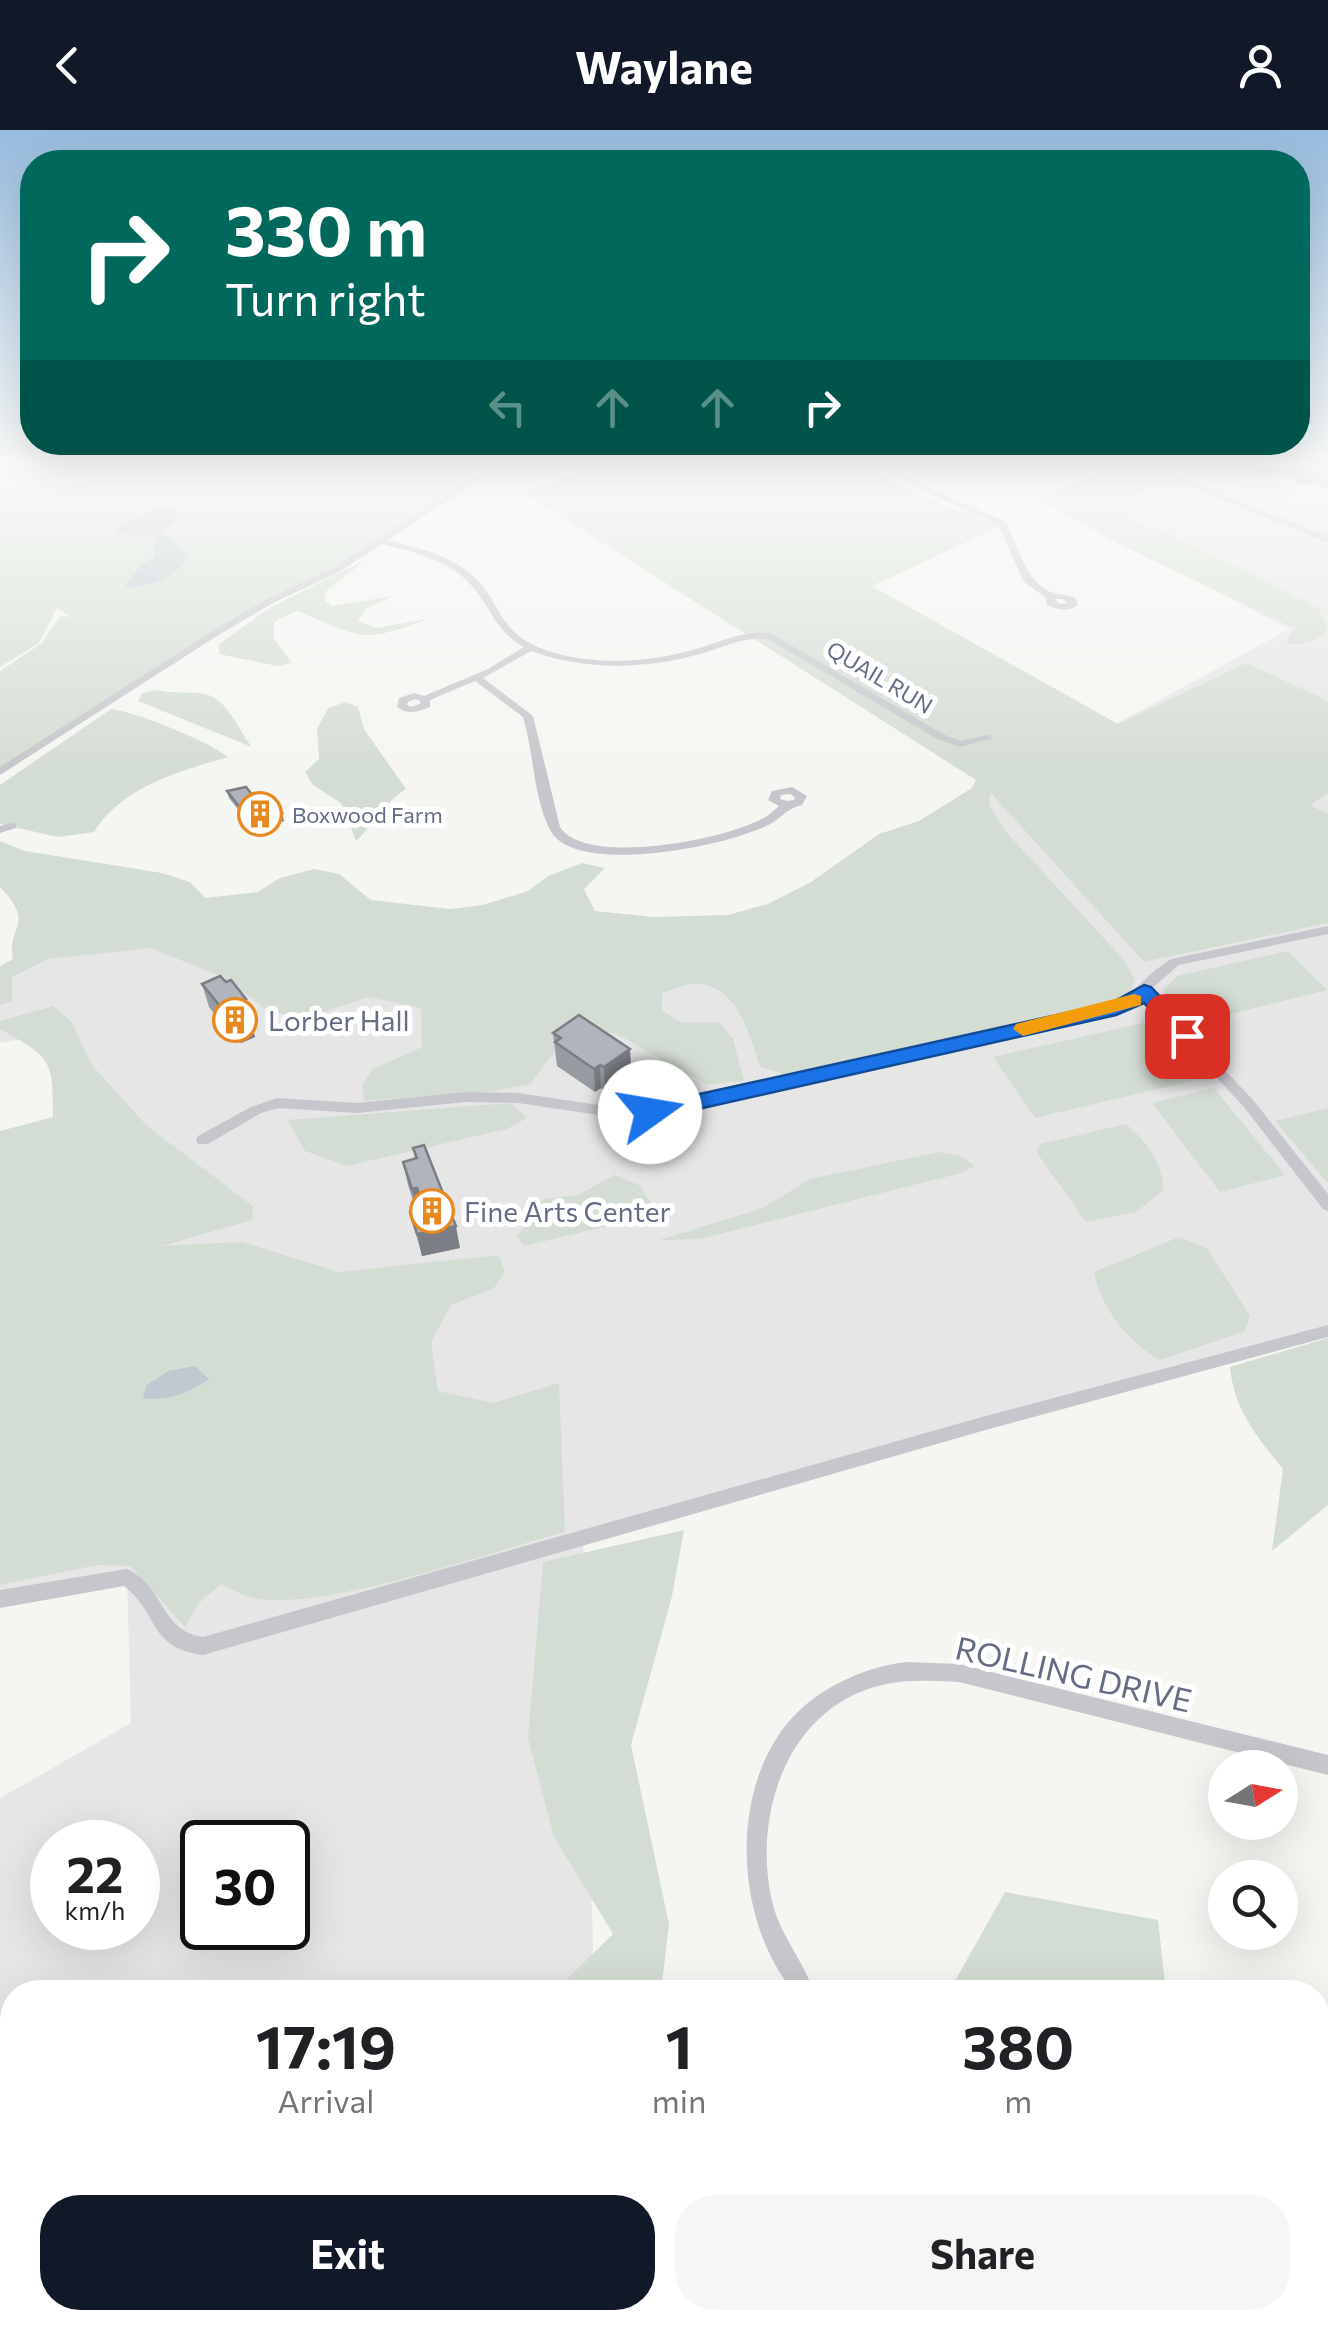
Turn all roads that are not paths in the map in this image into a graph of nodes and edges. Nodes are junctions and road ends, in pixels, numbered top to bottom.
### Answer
1 (341, 567) edge
2 (454, 567) edge
3 (1022, 567) edge
4 (1052, 597) dead end
5 (531, 647) junction
6 (476, 677) junction
7 (425, 699) dead end
8 (988, 738) dead end
9 (0, 772) edge
10 (786, 805) dead end
11 (1328, 930) edge
12 (1144, 991) junction
13 (204, 1140) dead end
14 (1328, 1205) edge
15 (1328, 1332) edge
16 (0, 1599) edge
17 (1328, 1765) edge
18 (797, 1980) edge

1 - 9 street
2 - 5 street, QUAIL RUN
3 - 4 street
5 - 6 street
5 - 8 street, QUAIL RUN
6 - 7 street
6 - 10 street
11 - 12 street
12 - 13 street
12 - 14 street
15 - 16 street
17 - 18 street, ROLLING DRIVE

